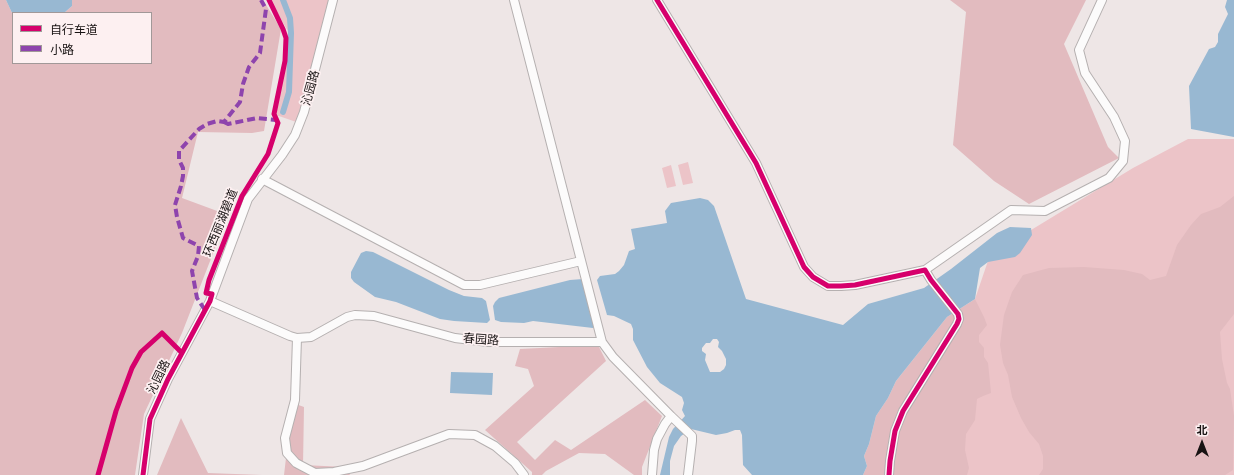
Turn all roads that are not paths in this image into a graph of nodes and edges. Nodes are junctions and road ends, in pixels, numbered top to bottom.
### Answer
1 (333, 0) edge
2 (514, 0) edge
3 (657, 0) edge
4 (1102, 0) edge
5 (262, 179) junction
6 (581, 261) junction
7 (926, 270) junction
8 (210, 301) junction
9 (298, 338) junction
10 (602, 342) junction
11 (671, 416) junction
12 (143, 475) edge
13 (524, 475) edge
14 (652, 475) edge
15 (688, 475) edge
16 (889, 475) edge

1 - 5 street, 沁园路
2 - 6 street
3 - 7 street
4 - 7 street
5 - 6 street
5 - 8 street, 沁园路
6 - 10 street
7 - 16 street
8 - 9 street
8 - 12 street, 沁园路
9 - 10 street, 春园路
9 - 13 street
10 - 11 street
11 - 14 street
11 - 15 street

